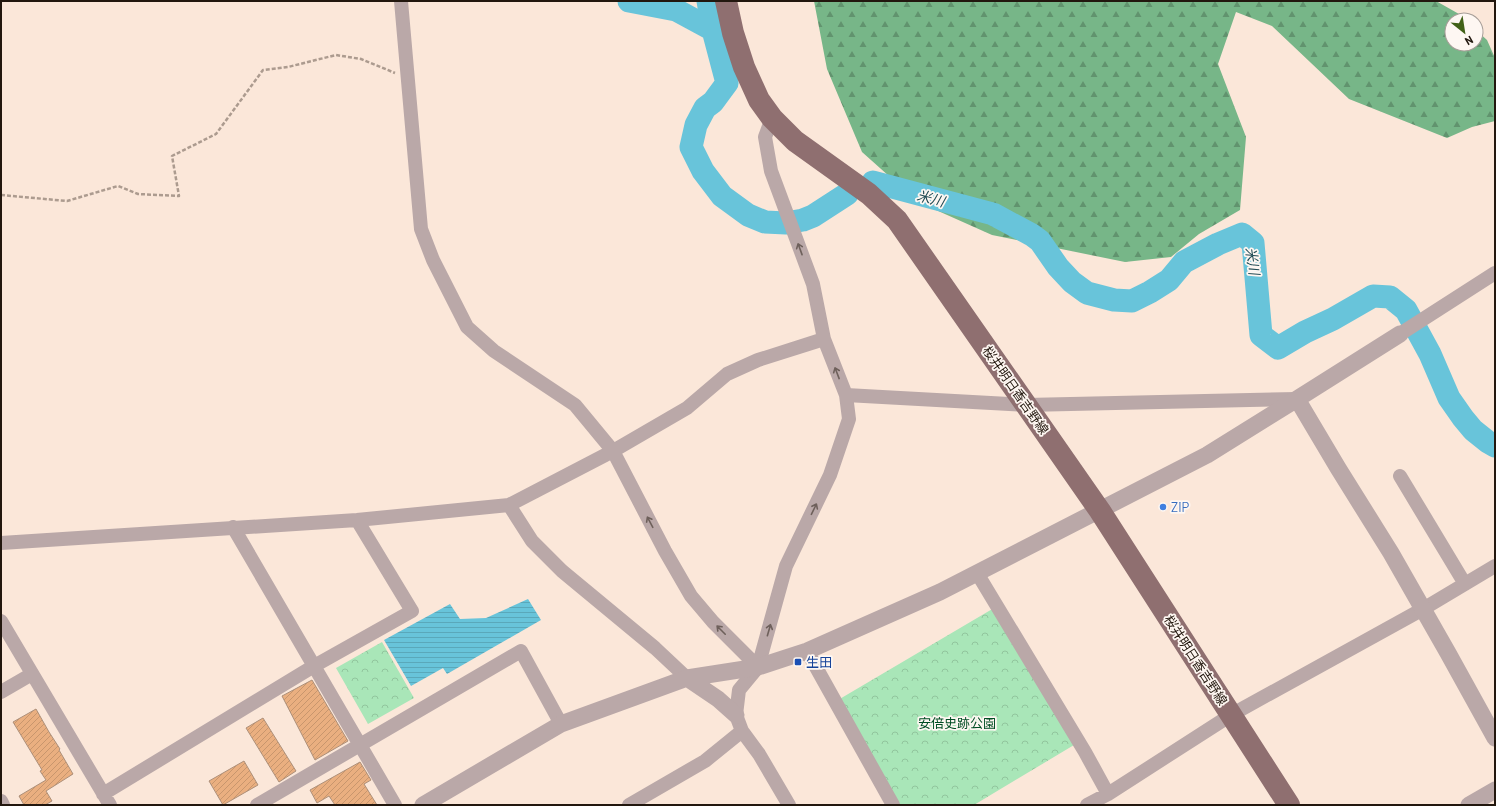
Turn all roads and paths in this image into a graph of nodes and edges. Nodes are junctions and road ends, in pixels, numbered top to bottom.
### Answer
1 (400, 1) edge
2 (726, 1) edge
3 (406, 78) junction
4 (772, 118) junction
5 (1, 195) edge
6 (1495, 273) edge
7 (1400, 334) joint
8 (824, 340) junction
9 (846, 396) junction
10 (1297, 399) junction
11 (1026, 405) junction
12 (613, 452) junction
13 (1400, 476) dead end
14 (509, 505) junction
15 (1100, 511) junction
16 (357, 520) junction
17 (234, 527) junction
18 (1, 543) edge
19 (1495, 566) edge
20 (976, 573) junction
21 (1465, 584) junction
22 (1423, 608) junction
23 (1, 621) edge
24 (807, 651) junction
25 (314, 666) junction
26 (758, 668) junction
27 (32, 674) junction
28 (687, 678) junction
29 (1, 692) edge
30 (736, 715) junction
31 (1232, 716) junction
32 (561, 724) junction
33 (742, 731) junction
34 (1495, 738) edge
35 (360, 745) junction
36 (1495, 790) edge
37 (1108, 794) junction
38 (107, 799) edge
39 (1, 801) edge
40 (3, 805) edge
41 (257, 805) edge
42 (395, 805) edge
43 (423, 805) edge
44 (629, 805) edge
45 (789, 805) edge
46 (893, 805) edge
47 (1087, 805) edge
48 (1289, 805) edge
49 (1469, 805) edge

1 - 3 street
2 - 4 main road, 桜井明日香吉野線
3 - 5 path
3 - 12 street
8 -> 4 street
4 - 11 main road, 桜井明日香吉野線
6 - 7 street
7 - 10 street
9 -> 8 street
8 - 12 street
9 - 11 street
26 -> 9 street
10 - 11 street
10 - 15 street
10 - 22 street
11 - 15 main road, 桜井明日香吉野線
12 - 14 street
26 -> 12 street
13 - 21 street
14 - 16 street
14 - 28 street
15 - 20 street
15 - 31 main road, 桜井明日香吉野線
16 - 17 street
16 - 25 street
17 - 18 street
17 - 25 street
19 - 21 street
20 - 24 street
20 - 37 street
21 - 22 street
22 - 31 street
22 - 34 street
23 - 27 street
24 - 26 street
24 - 46 street
25 - 35 street
25 - 38 street
26 - 28 street
26 - 30 street
27 - 29 street
27 - 38 street
28 - 30 street
28 - 32 street
30 - 33 street
31 - 37 street
31 - 48 main road, 桜井明日香吉野線
32 - 35 street
32 - 43 street
33 - 44 street
33 - 45 street
35 - 41 street
35 - 42 street
36 - 49 street
37 - 47 street
39 - 40 street

